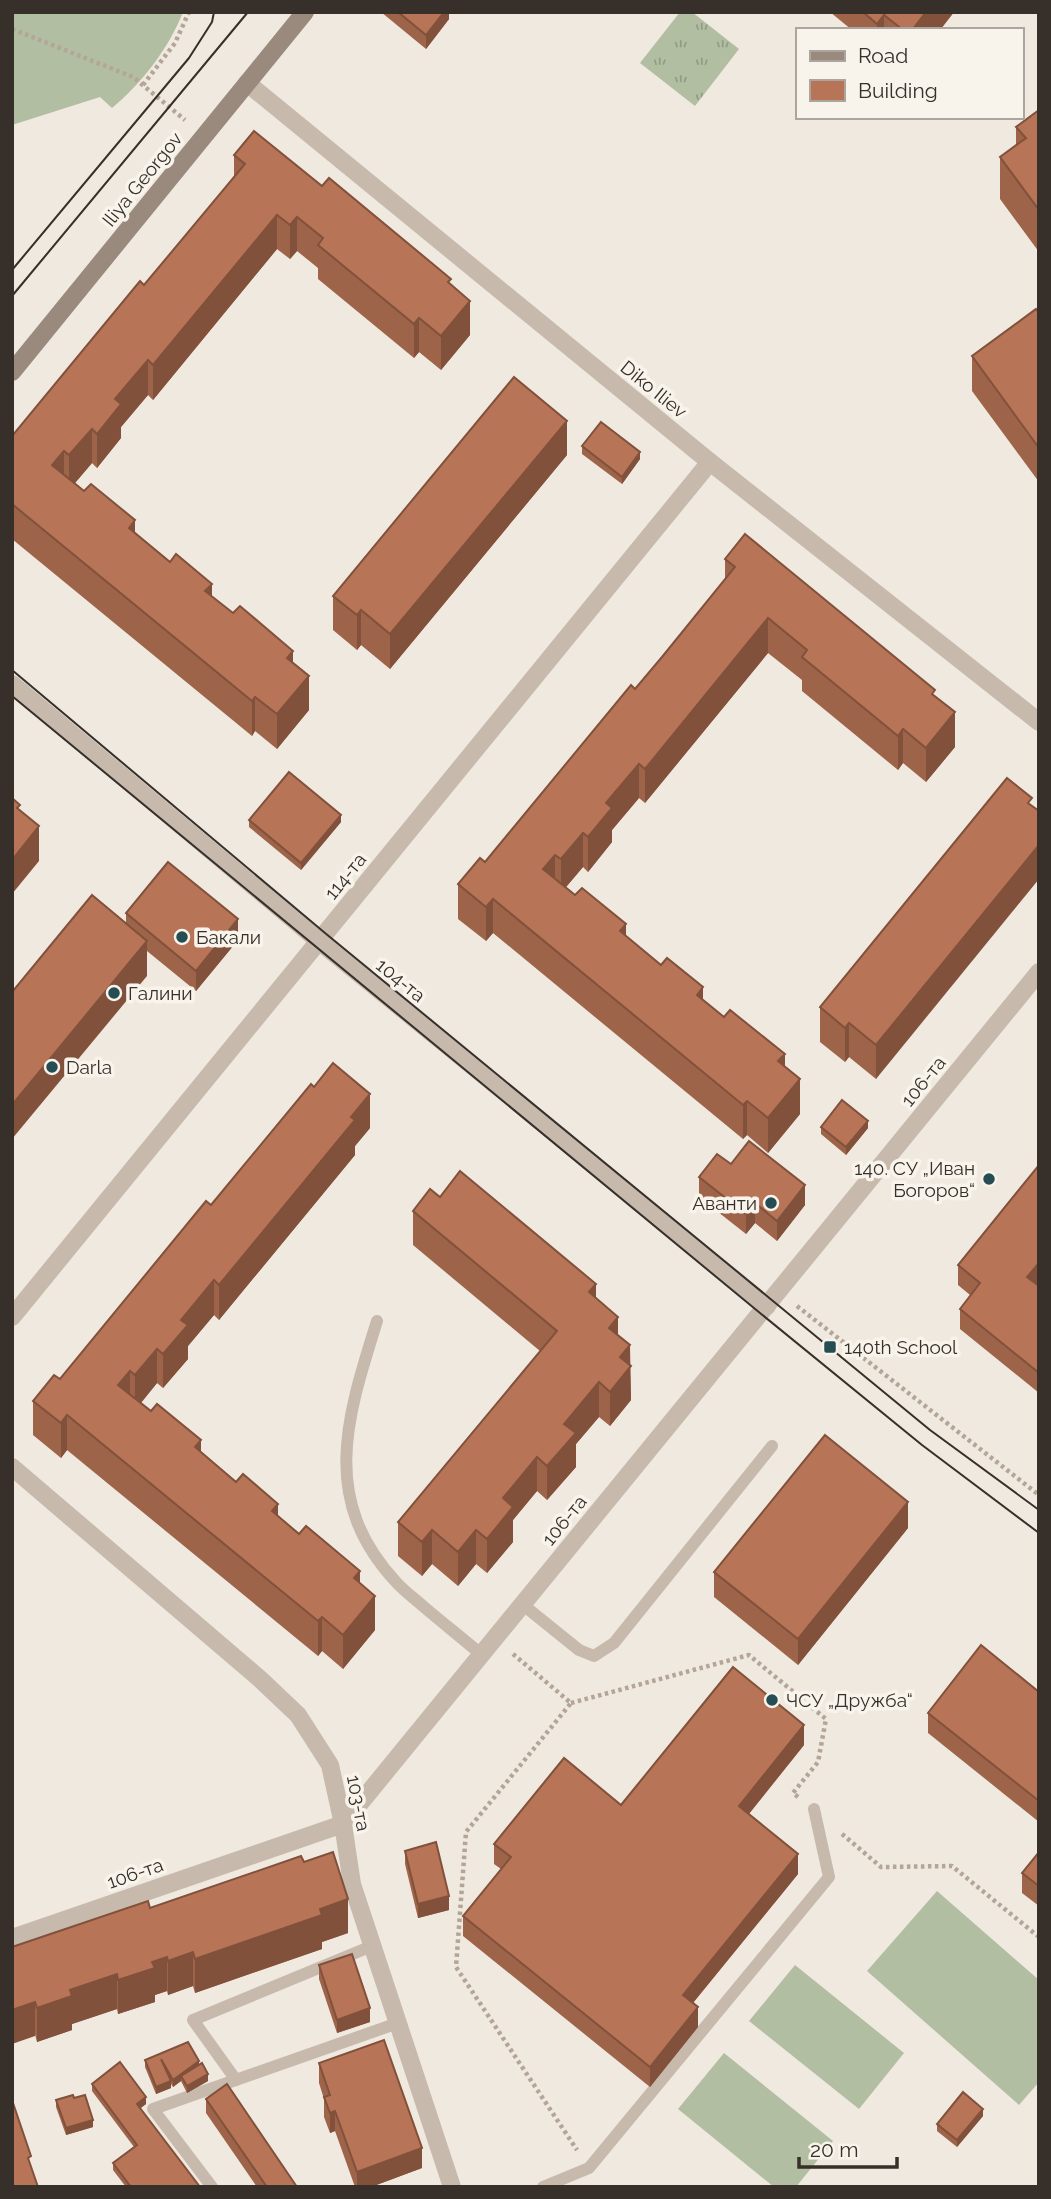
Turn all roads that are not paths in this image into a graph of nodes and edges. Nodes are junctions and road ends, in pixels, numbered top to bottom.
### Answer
1 (305, 12) edge
2 (247, 83) junction
3 (12, 372) edge
4 (710, 462) junction
5 (12, 684) edge
6 (1039, 722) edge
7 (319, 941) junction
8 (1039, 972) edge
9 (767, 1306) junction
10 (12, 1317) edge
11 (377, 1321) dead end
12 (772, 1446) dead end
13 (12, 1467) edge
14 (523, 1605) junction
15 (482, 1655) junction
16 (814, 1809) road end
17 (343, 1824) junction
18 (12, 1938) edge
19 (372, 1946) junction
20 (398, 2023) junction
21 (236, 2080) junction
22 (212, 2187) edge
23 (452, 2187) edge
24 (543, 2187) edge

1 - 2 street, Iliya Georgov
2 - 3 street, Iliya Georgov
2 - 4 street, Diko Iliev
4 - 6 street, Diko Iliev
4 - 7 street, 114-та
5 - 7 street, 104-та
7 - 9 street, 104-та
7 - 10 street, 114-та
8 - 9 street, 106-та
9 - 14 street, 106-та
11 - 15 lane
12 - 14 lane
13 - 17 street, 103-та
14 - 15 street, 106-та
15 - 17 street, 106-та
16 - 24 lane
17 - 18 street, 106-та
17 - 19 street, 103-та
19 - 20 street, 103-та
19 - 21 lane
20 - 21 lane
20 - 23 street, 103-та
21 - 22 lane

